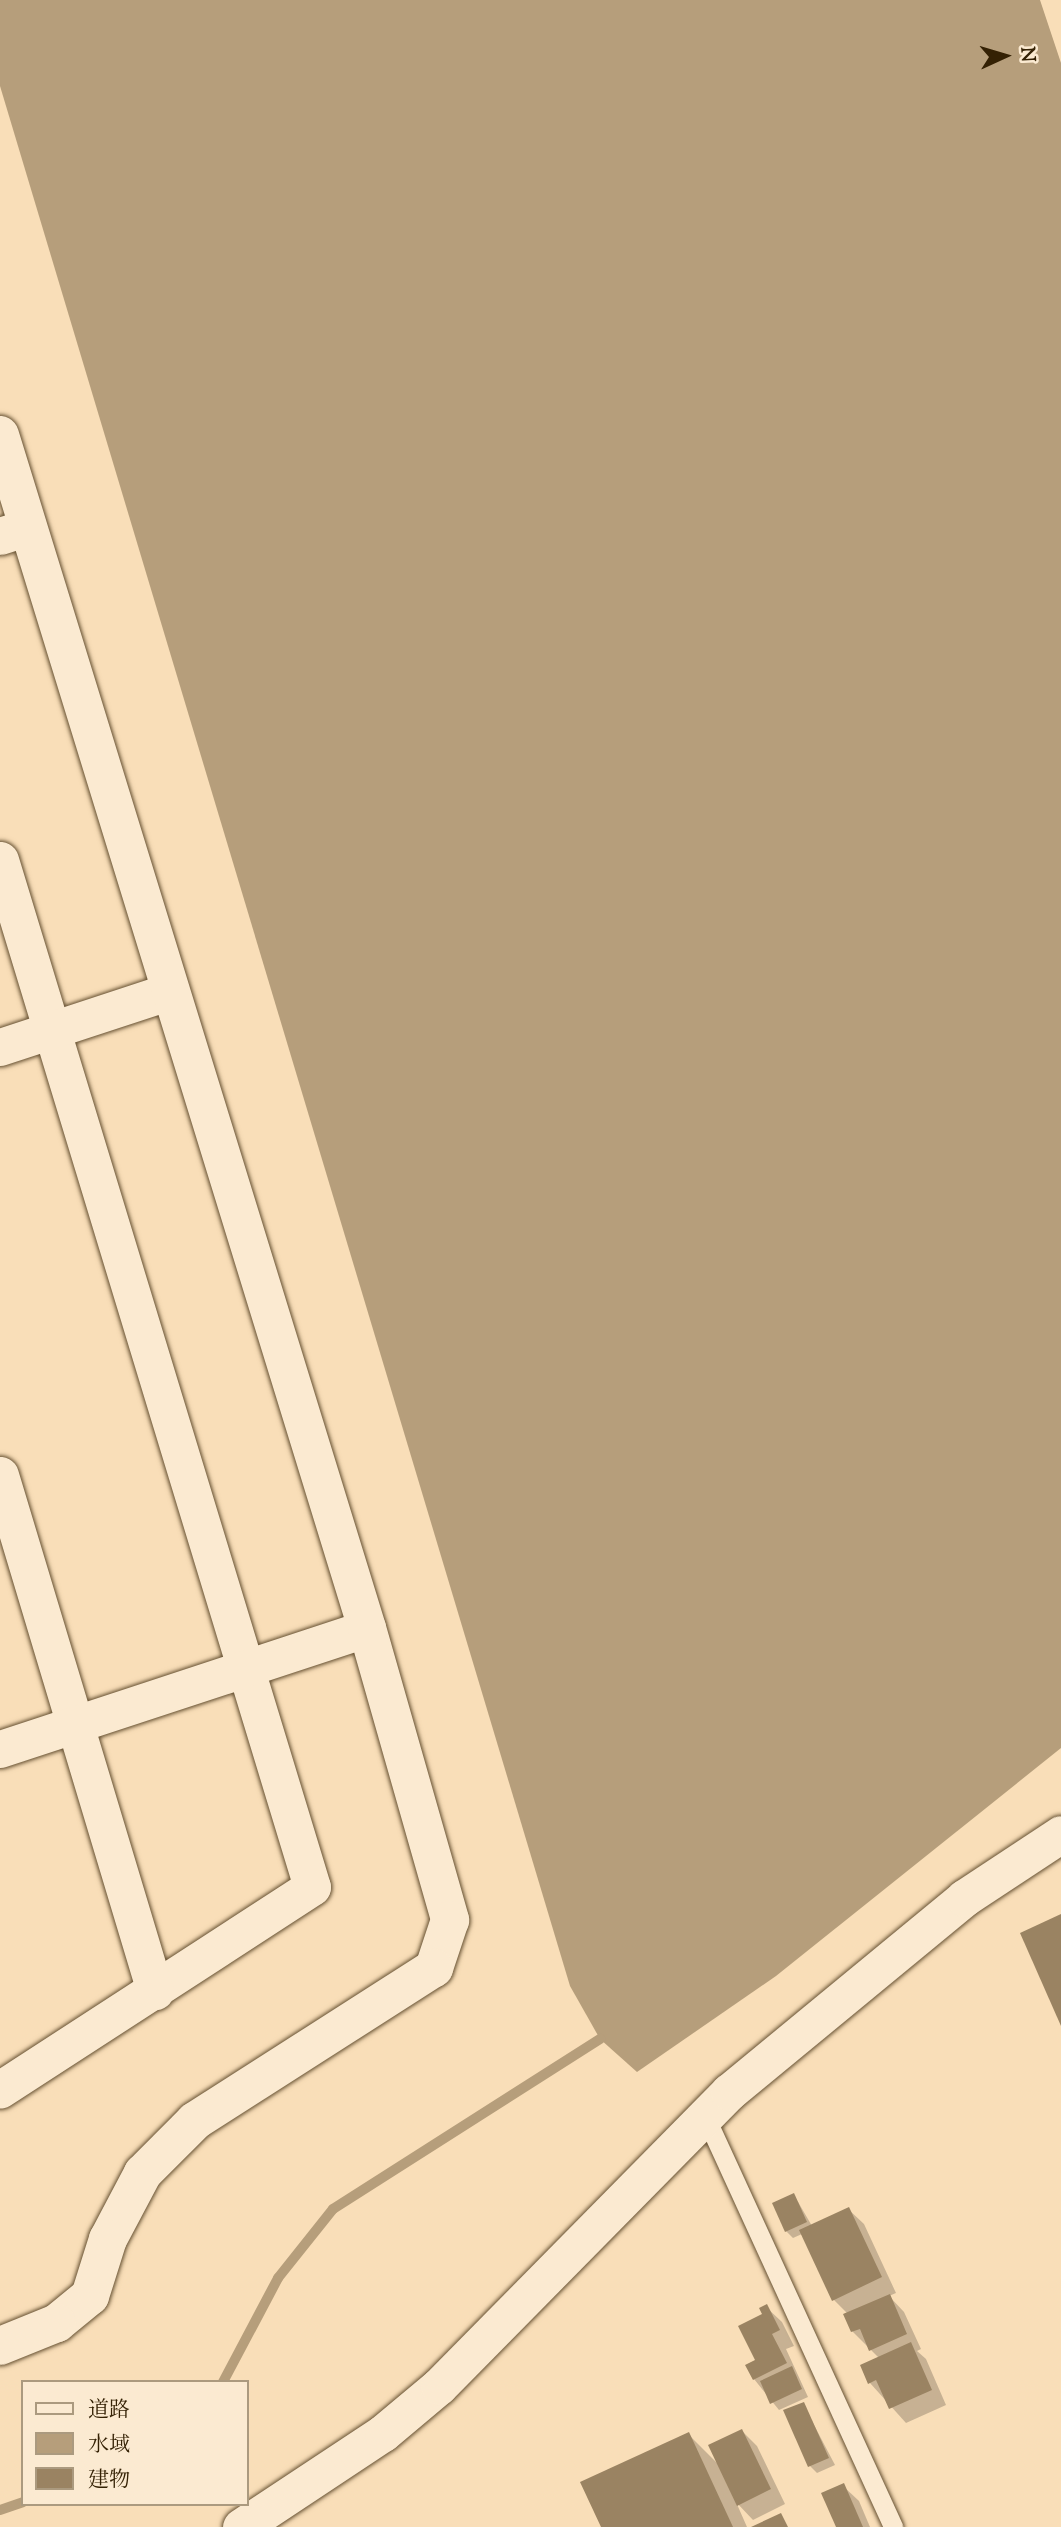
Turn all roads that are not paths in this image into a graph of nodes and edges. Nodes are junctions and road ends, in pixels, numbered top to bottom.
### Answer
1 (0, 435) edge
2 (14, 532) edge
3 (0, 860) edge
4 (170, 991) junction
5 (51, 1030) junction
6 (0, 1047) edge
7 (0, 1475) edge
8 (367, 1628) junction
9 (247, 1668) junction
10 (75, 1724) junction
11 (0, 1749) edge
12 (1061, 1834) edge
13 (155, 1991) junction
14 (0, 2090) edge
15 (706, 2118) junction
16 (0, 2346) edge
17 (241, 2527) edge
18 (893, 2527) edge

1 - 2 street
2 - 4 street
3 - 5 street
4 - 5 street
4 - 8 street
5 - 6 street
5 - 9 street
7 - 10 street
8 - 9 street
8 - 16 street
9 - 10 street
9 - 13 street
10 - 11 street
10 - 13 street
12 - 15 street
13 - 14 street
15 - 17 street
15 - 18 lane

